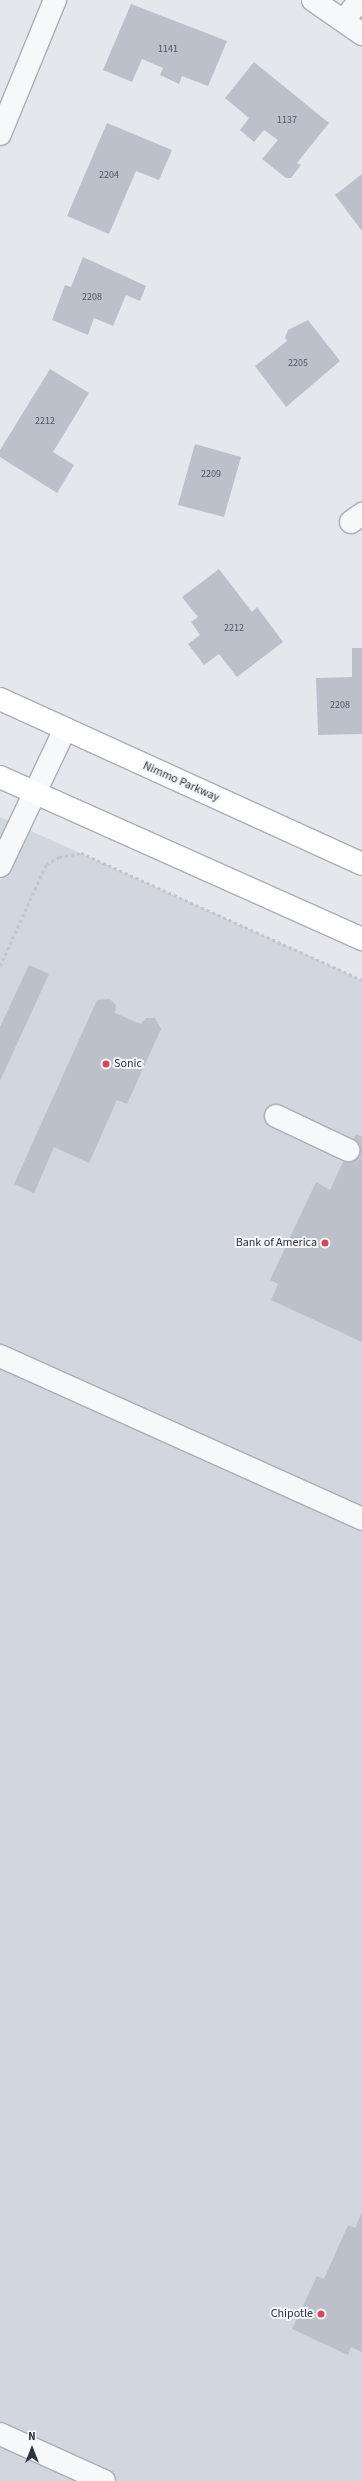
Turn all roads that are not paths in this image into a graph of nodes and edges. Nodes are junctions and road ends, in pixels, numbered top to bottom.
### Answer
1 (56, 0) edge
2 (313, 0) edge
3 (360, 0) edge
4 (344, 20) junction
5 (362, 34) edge
6 (0, 134) edge
7 (1, 703) edge
8 (65, 729) junction
9 (0, 777) edge
10 (35, 793) junction
11 (362, 864) edge
12 (0, 866) edge
13 (362, 940) edge
14 (276, 1116) dead end
15 (348, 1150) tunnel mouth
16 (0, 1356) edge
17 (362, 1520) edge
18 (0, 2434) edge
19 (104, 2481) edge

1 - 6 street
2 - 4 street
3 - 4 street
4 - 5 street
7 - 8 main road, Nimmo Parkway
8 - 10 street
8 - 11 main road, Nimmo Parkway
9 - 10 main road
10 - 12 street
10 - 13 main road
14 - 15 street
16 - 17 street
18 - 19 street

